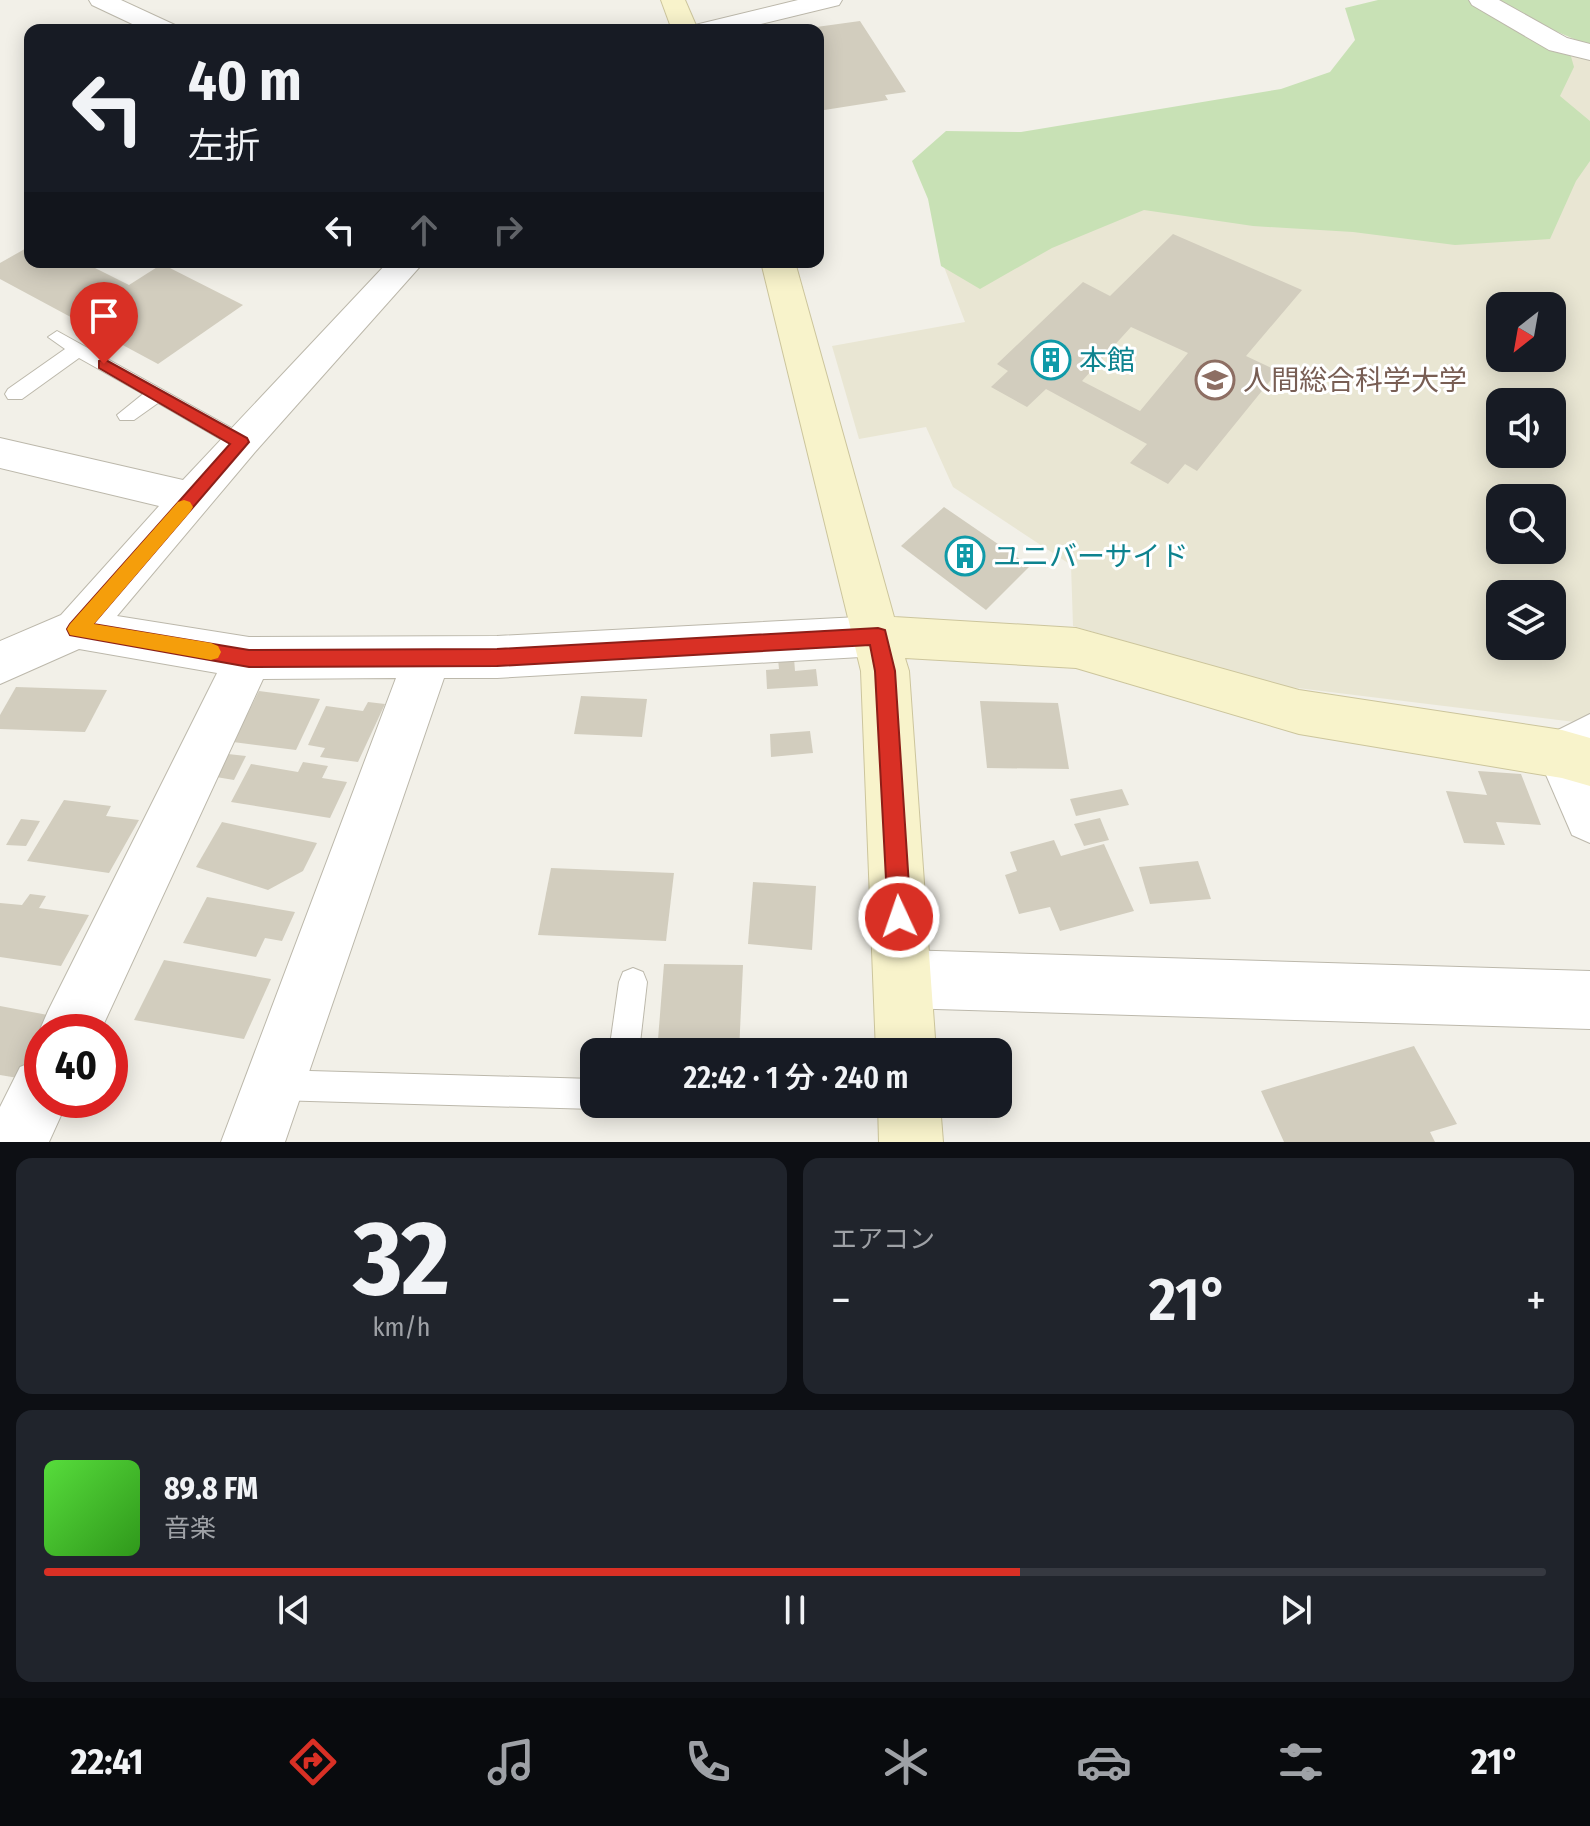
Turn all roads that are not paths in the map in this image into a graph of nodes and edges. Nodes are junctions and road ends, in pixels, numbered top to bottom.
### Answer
1 (101, 0) edge
2 (673, 0) edge
3 (830, 0) edge
4 (1481, 0) edge
5 (153, 24) edge
6 (683, 24) edge
7 (729, 24) edge
8 (1590, 52) edge
9 (401, 268) edge
10 (779, 268) edge
11 (57, 337) dead end
12 (78, 349) junction
13 (15, 394) dead end
14 (157, 394) junction
15 (127, 415) dead end
16 (241, 442) junction
17 (0, 453) edge
18 (193, 498) junction
19 (77, 629) junction
20 (878, 636) junction
21 (249, 658) junction
22 (427, 659) junction
23 (3, 666) edge
24 (1581, 751) edge
25 (1590, 817) edge
26 (903, 979) junction
27 (633, 982) dead end
28 (1590, 1000) edge
29 (78, 1014) edge
30 (626, 1038) edge
31 (905, 1038) edge
32 (274, 1085) junction
33 (580, 1094) edge
34 (28, 1118) edge
35 (910, 1118) edge
36 (16, 1142) edge
37 (253, 1142) edge
38 (911, 1142) edge

1 - 5 street
2 - 6 street
3 - 7 street
4 - 8 street
9 - 16 street
10 - 20 street
11 - 12 lane
12 - 13 lane
12 - 14 lane
14 - 15 lane
14 - 16 lane
16 - 18 street
17 - 18 street
18 - 19 street
19 - 21 street
19 - 23 street
20 - 22 street
20 - 24 street
20 - 26 street
21 - 22 street
21 - 29 street
22 - 32 street
24 - 25 street
26 - 28 street
26 - 31 street
27 - 30 lane
32 - 33 lane
32 - 37 street
34 - 36 street
35 - 38 street

